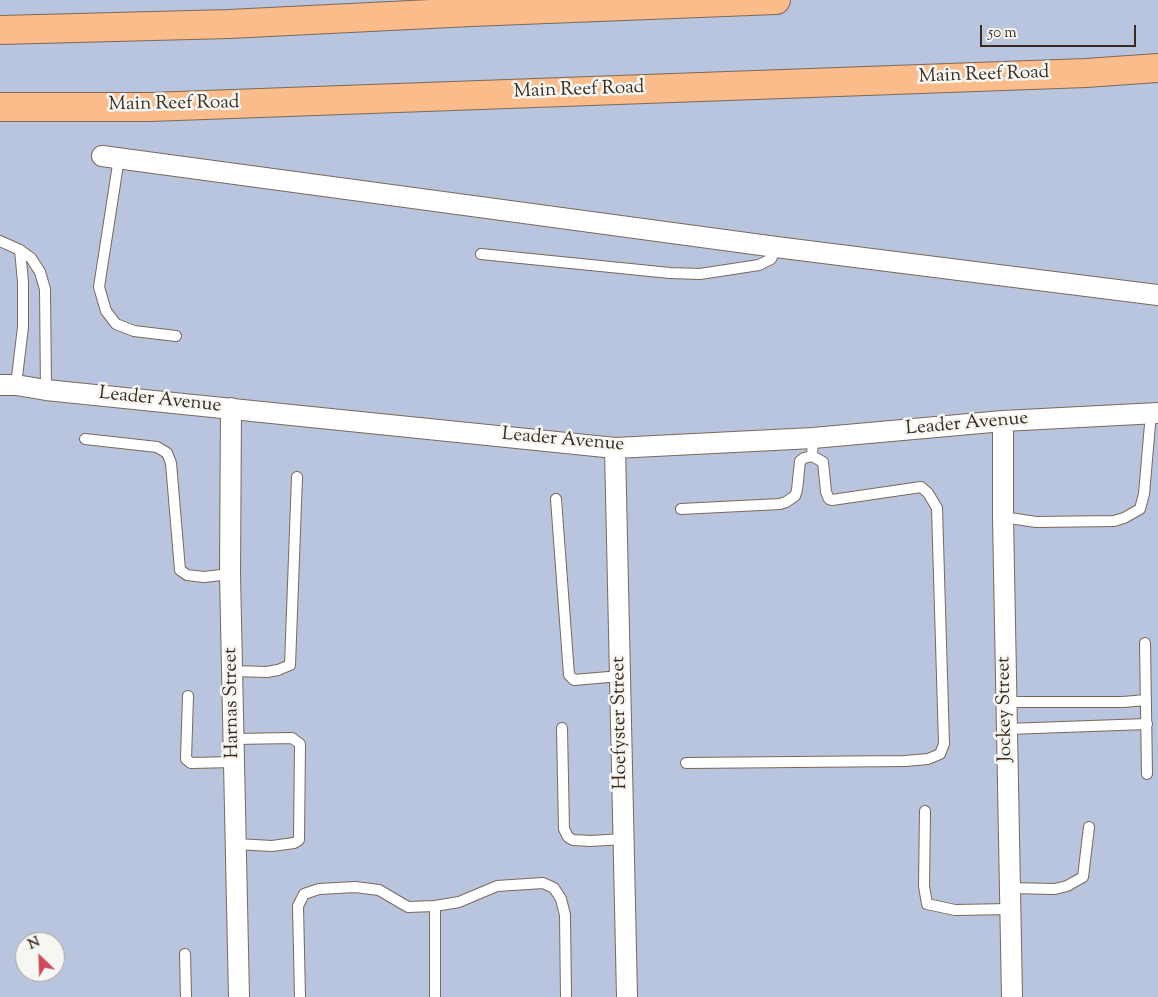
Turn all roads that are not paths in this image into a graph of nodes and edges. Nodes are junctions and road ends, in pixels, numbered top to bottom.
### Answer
1 (776, 0) edge
2 (0, 30) edge
3 (1158, 68) edge
4 (0, 107) edge
5 (111, 157) joint
6 (0, 241) edge
7 (776, 247) junction
8 (20, 250) junction
9 (481, 254) dead end
10 (1158, 295) edge
11 (176, 336) dead end
12 (8, 385) edge
13 (46, 390) junction
14 (231, 408) junction
15 (1154, 413) edge
16 (1003, 421) junction
17 (84, 439) dead end
18 (812, 447) junction
19 (615, 448) junction
20 (297, 477) dead end
21 (556, 499) dead end
22 (681, 509) dead end
23 (1003, 517) junction
24 (230, 574) junction
25 (1146, 643) dead end
26 (232, 671) junction
27 (620, 676) junction
28 (188, 696) dead end
29 (1146, 700) junction
30 (1006, 702) junction
31 (1147, 724) junction
32 (562, 728) dead end
33 (1007, 730) junction
34 (234, 739) junction
35 (234, 762) junction
36 (686, 764) dead end
37 (1146, 774) dead end
38 (925, 811) dead end
39 (1089, 827) dead end
40 (623, 839) junction
41 (236, 844) junction
42 (1010, 888) junction
43 (435, 906) junction
44 (1010, 909) junction
45 (185, 954) dead end
46 (186, 997) edge
47 (239, 997) edge
48 (300, 997) edge
49 (436, 997) edge
50 (566, 997) edge
51 (627, 997) edge
52 (1012, 997) edge

1 - 2 main road
3 - 4 main road, Main Reef Road
5 - 7 street
5 - 11 lane
6 - 8 lane
7 - 9 lane
7 - 10 street
8 - 12 lane
8 - 13 lane
12 - 13 street, Leader Avenue
13 - 14 street, Leader Avenue
14 - 19 street, Leader Avenue
14 - 24 street, Harnas Street
15 - 16 street, Leader Avenue
15 - 23 lane
16 - 18 street, Leader Avenue
16 - 23 street, Jockey Street
17 - 24 lane
18 - 19 street, Leader Avenue
18 - 22 lane
18 - 36 lane
19 - 27 street, Hoefyster Street
20 - 26 lane
21 - 27 lane
23 - 30 street, Jockey Street
24 - 26 street, Harnas Street
25 - 29 lane
26 - 34 street, Harnas Street
27 - 40 street, Hoefyster Street
28 - 35 lane
29 - 30 lane
29 - 31 lane
30 - 33 street, Jockey Street
31 - 33 lane
31 - 37 lane
32 - 40 lane
33 - 42 street, Jockey Street
34 - 35 street, Harnas Street
34 - 41 lane
35 - 41 street, Harnas Street
38 - 44 lane
39 - 42 lane
40 - 51 street, Hoefyster Street
41 - 47 street, Harnas Street
42 - 44 street, Jockey Street
43 - 48 lane
43 - 49 lane
43 - 50 lane
44 - 52 street, Jockey Street
45 - 46 lane

